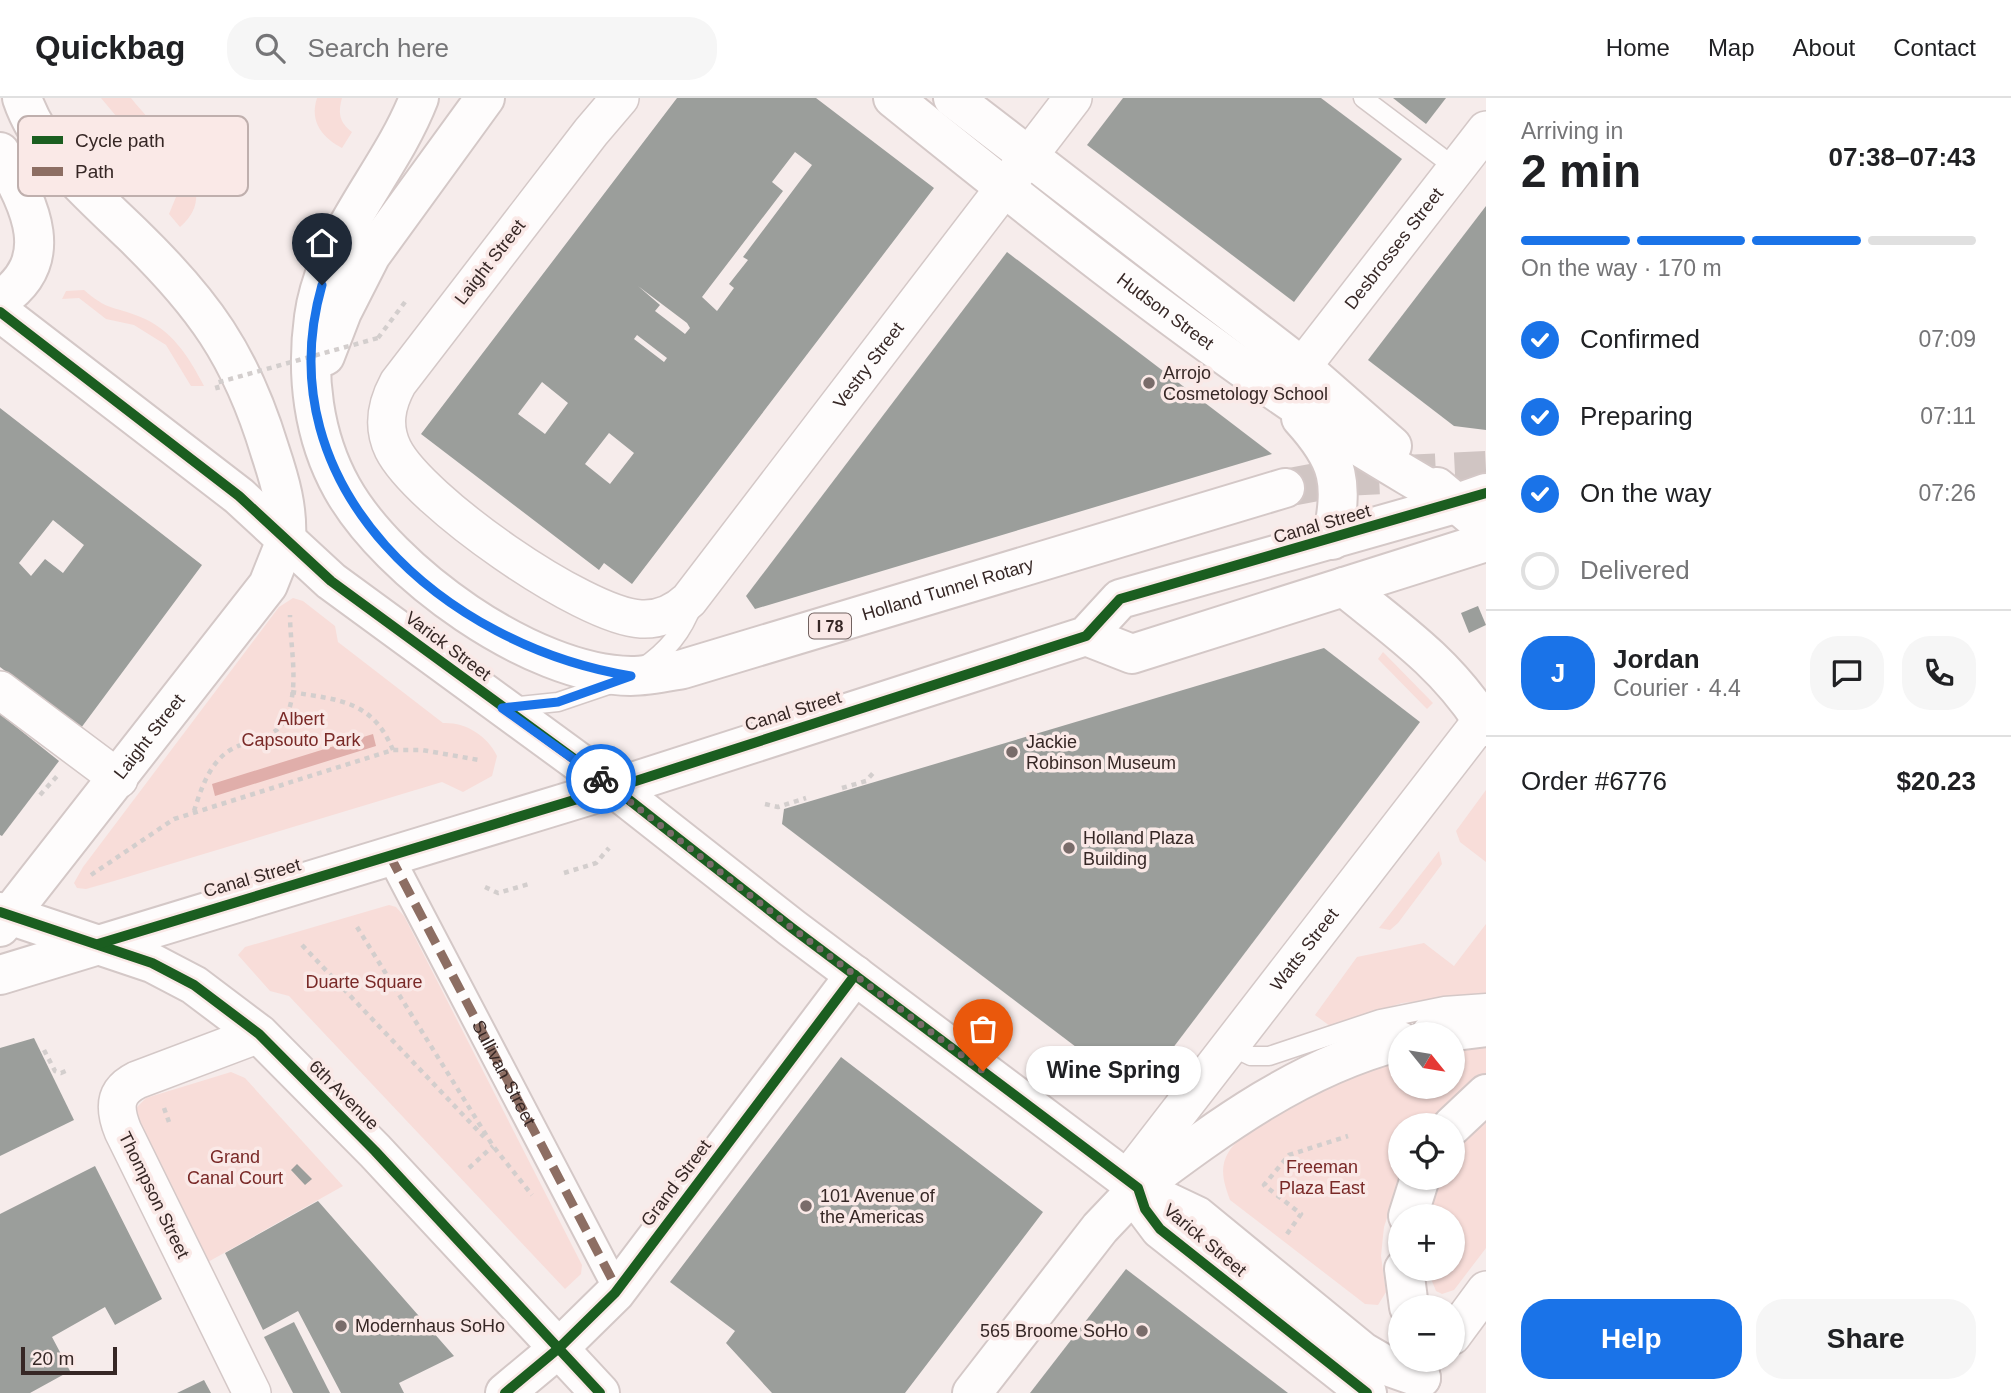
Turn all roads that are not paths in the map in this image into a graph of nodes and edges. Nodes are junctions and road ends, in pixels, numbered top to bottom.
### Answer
1 (22, 98) edge
2 (419, 98) edge
3 (485, 98) edge
4 (620, 98) edge
5 (893, 98) edge
6 (953, 98) edge
7 (1073, 98) edge
8 (1363, 98) edge
9 (33, 116) edge
10 (1486, 130) edge
11 (0, 152) edge
12 (1027, 156) junction
13 (1457, 169) junction
14 (18, 185) edge
15 (1004, 187) junction
16 (24, 196) edge
17 (96, 196) edge
18 (0, 300) edge
19 (0, 312) edge
20 (1291, 381) junction
21 (313, 402) junction
22 (1285, 488) tunnel mouth
23 (1471, 498) edge
24 (1486, 528) edge
25 (286, 540) junction
26 (1332, 540) junction
27 (1486, 542) edge
28 (1344, 587) junction
29 (699, 588) junction
30 (653, 619) joint
31 (1086, 636) junction
32 (631, 676) junction
33 (0, 690) edge
34 (502, 708) junction
35 (1484, 724) edge
36 (119, 779) junction
37 (614, 788) junction
38 (390, 856) junction
39 (3, 918) edge
40 (98, 944) junction
41 (0, 975) edge
42 (855, 975) junction
43 (1486, 1003) edge
44 (1486, 1027) edge
45 (1465, 1030) edge
46 (259, 1034) junction
47 (1230, 1045) junction
48 (1388, 1045) edge
49 (1486, 1094) edge
50 (1465, 1114) edge
51 (1133, 1183) junction
52 (617, 1289) junction
53 (1486, 1290) edge
54 (1465, 1318) edge
55 (559, 1348) junction
56 (1428, 1373) edge
57 (252, 1393) edge
58 (505, 1393) edge
59 (600, 1393) edge
60 (972, 1393) edge
61 (1367, 1393) edge

1 - 9 main road
2 - 21 main road, Holland Tunnel Rotary / I 78
3 - 21 main road
4 - 30 street, Laight Street
5 - 15 main road, Hudson Street
6 - 12 main road, Hudson Street
7 - 12 street, Vestry Street
8 - 13 lane
10 - 13 street, Desbrosses Street
11 - 14 main road
12 - 15 street, Vestry Street
12 - 20 main road, Hudson Street
13 - 20 street, Desbrosses Street
15 - 20 main road, Hudson Street
15 - 29 street, Vestry Street
16 - 18 main road
17 - 25 main road
19 - 25 main road, Varick Street
20 - 23 main road, Hudson Street
20 - 26 main road
21 - 32 main road, Holland Tunnel Rotary / I 78
22 - 32 main road, Holland Tunnel Rotary / I 78
23 - 24 main road, Hudson Street
23 - 26 main road, Canal Street
25 - 34 main road, Varick Street
25 - 36 main road, Laight Street
26 - 31 main road, Canal Street
27 - 28 main road
28 - 31 main road
28 - 35 main road
29 - 30 street, Vestry Street
29 - 32 lane
31 - 37 main road, Canal Street
32 - 34 lane
33 - 36 street
34 - 37 main road, Varick Street
35 - 47 street, Watts Street
36 - 39 main road, Laight Street
37 - 38 main road, Canal Street
37 - 42 main road, Varick Street
38 - 40 main road, Canal Street
38 - 52 street, Sullivan Street
39 - 40 main road, 6th Avenue
40 - 41 main road, Canal Street
40 - 46 main road, 6th Avenue
42 - 51 main road, Varick Street
42 - 52 main road, Grand Street
43 - 47 lane
44 - 45 main road
46 - 55 main road, 6th Avenue
46 - 57 street, Thompson Street
47 - 51 street, Watts Street
48 - 51 main road
49 - 50 main road
51 - 56 main road, Varick Street
51 - 60 main road, Watts Street
51 - 61 main road, Varick Street
52 - 55 main road, Grand Street
53 - 54 street
55 - 58 main road, Grand Street
55 - 59 main road, 6th Avenue

